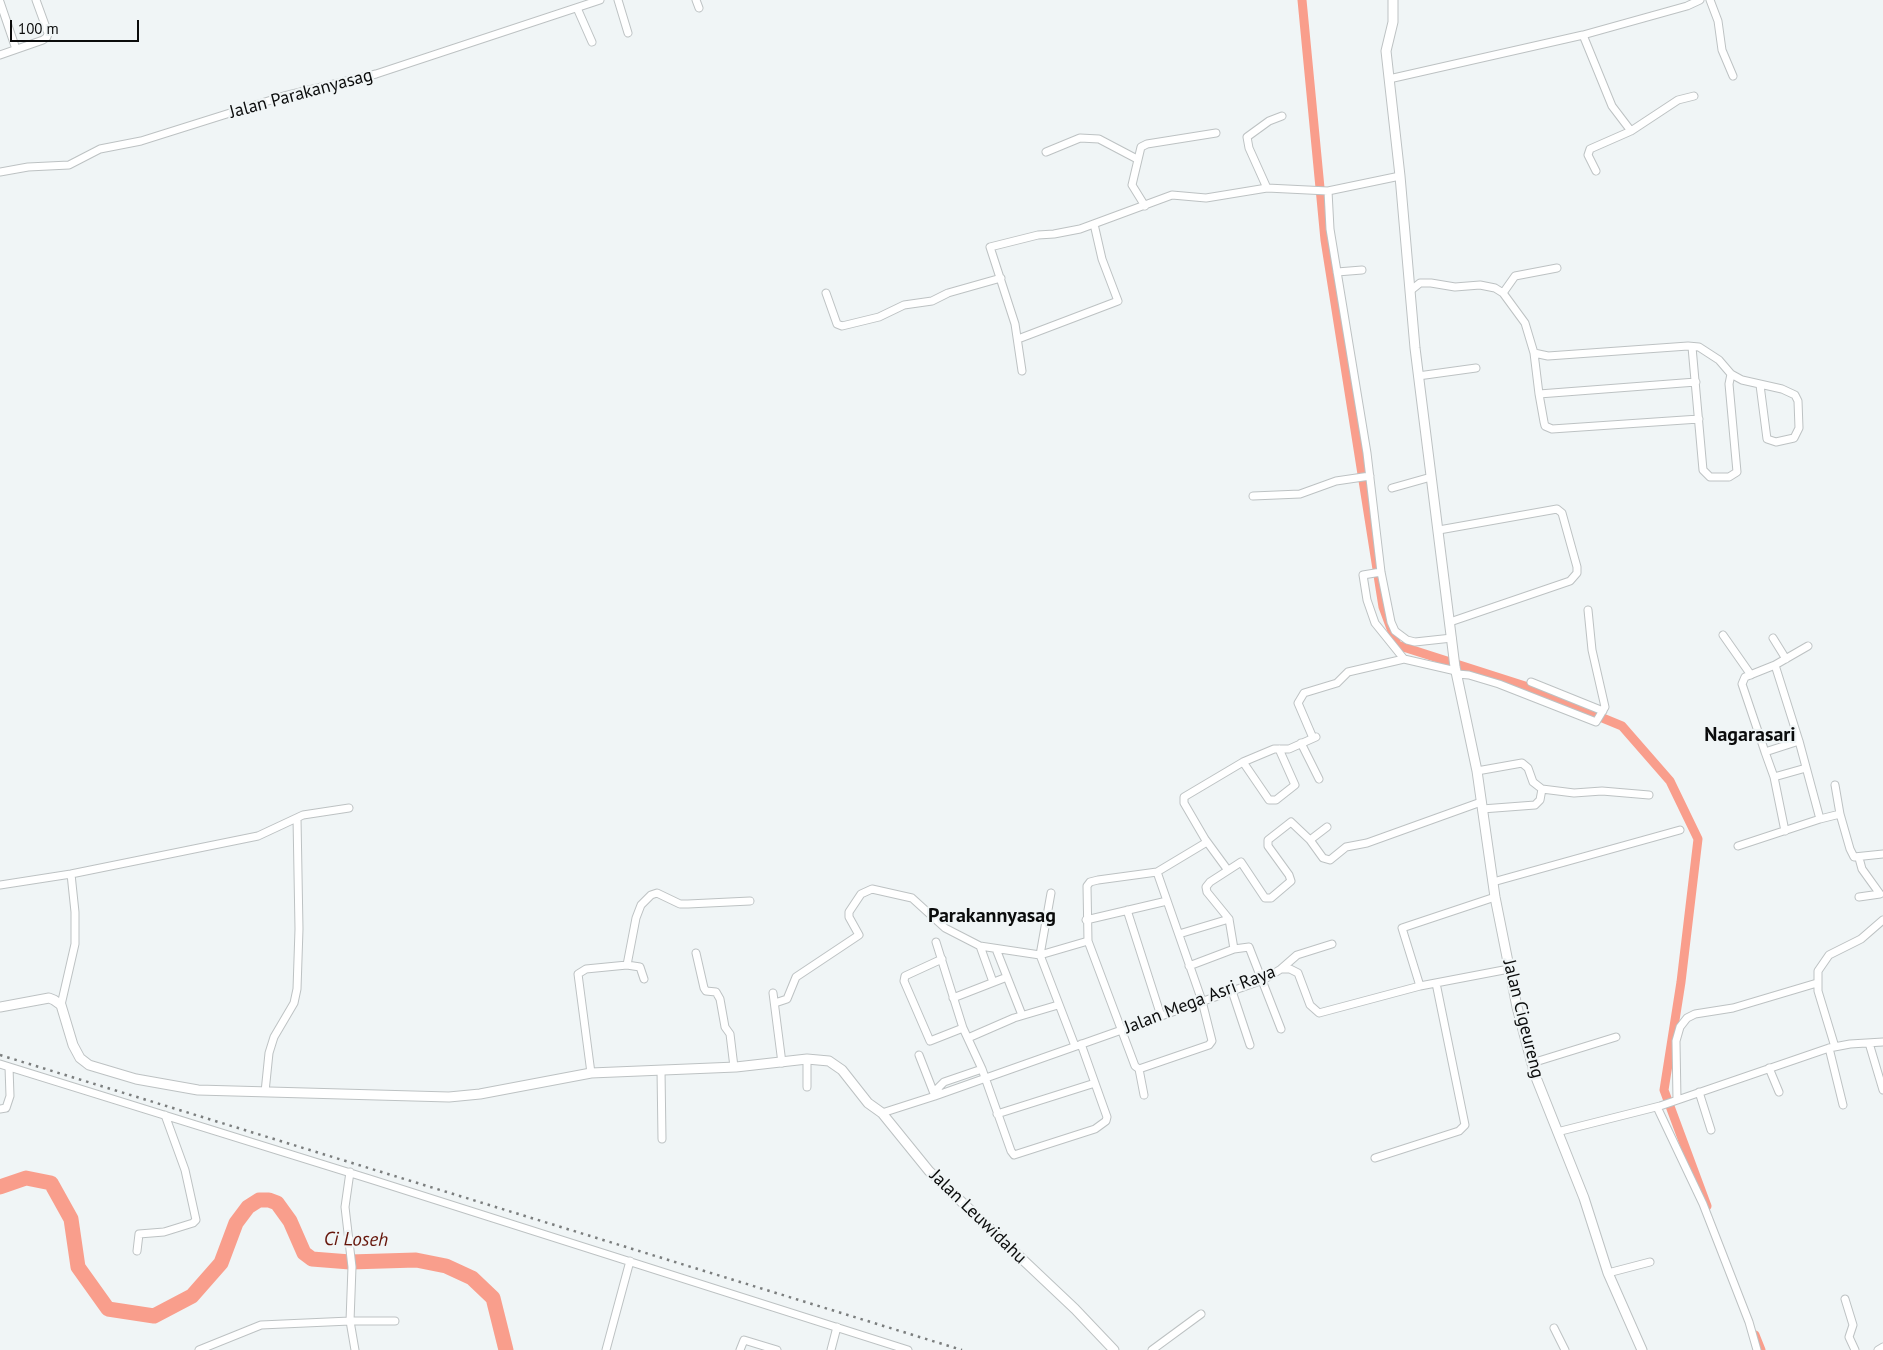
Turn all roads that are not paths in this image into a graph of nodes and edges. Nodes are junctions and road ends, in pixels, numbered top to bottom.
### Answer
1 (36, 0) edge
2 (600, 0) edge
3 (618, 0) edge
4 (1393, 0) edge
5 (1700, 0) edge
6 (1710, 0) edge
7 (0, 2) edge
8 (577, 8) junction
9 (628, 33) dead end
10 (1583, 36) junction
11 (592, 42) dead end
12 (16, 49) junction
13 (0, 55) edge
14 (1733, 76) dead end
15 (1389, 79) junction
16 (1694, 96) dead end
17 (1282, 116) dead end
18 (1631, 131) junction
19 (1216, 133) dead end
20 (1046, 152) dead end
21 (1137, 159) junction
22 (1596, 171) dead end
23 (0, 172) edge
24 (1400, 176) junction
25 (1267, 188) junction
26 (1323, 191) junction
27 (1145, 206) junction
28 (1094, 224) junction
29 (1557, 268) dead end
30 (1362, 270) dead end
31 (1337, 272) junction
32 (1000, 278) junction
33 (1410, 291) junction
34 (1503, 292) junction
35 (826, 293) dead end
36 (1018, 339) junction
37 (1692, 346) junction
38 (1534, 353) junction
39 (1476, 368) dead end
40 (1022, 371) dead end
41 (1731, 374) junction
42 (1418, 376) junction
43 (1696, 382) junction
44 (1760, 385) junction
45 (1539, 394) junction
46 (1699, 419) junction
47 (1367, 476) junction
48 (1431, 478) junction
49 (1392, 488) dead end
50 (1253, 496) dead end
51 (1439, 530) junction
52 (1380, 572) junction
53 (1588, 610) dead end
54 (1450, 622) junction
55 (1724, 635) dead end
56 (1452, 638) junction
57 (1773, 638) dead end
58 (1808, 646) dead end
59 (1404, 659) junction
60 (1786, 659) junction
61 (1775, 665) junction
62 (1456, 670) junction
63 (1751, 676) junction
64 (1531, 682) dead end
65 (1602, 714) junction
66 (1799, 741) junction
67 (1301, 744) junction
68 (1279, 749) junction
69 (1765, 752) junction
70 (1243, 762) junction
71 (1806, 768) junction
72 (1477, 771) junction
73 (1774, 777) junction
74 (1319, 779) dead end
75 (1835, 785) dead end
76 (1542, 789) junction
77 (1649, 795) dead end
78 (1481, 806) junction
79 (349, 808) dead end
80 (1840, 814) junction
81 (297, 818) junction
82 (1820, 819) junction
83 (1327, 827) dead end
84 (1680, 830) dead end
85 (1786, 831) junction
86 (1310, 840) junction
87 (1207, 842) junction
88 (1738, 846) dead end
89 (1883, 854) edge
90 (1859, 858) junction
91 (1227, 869) junction
92 (1157, 872) junction
93 (70, 874) junction
94 (1493, 882) junction
95 (0, 885) edge
96 (1050, 893) dead end
97 (1882, 896) edge
98 (1495, 897) junction
99 (1859, 897) dead end
100 (750, 901) dead end
101 (1167, 901) junction
102 (1127, 910) junction
103 (1229, 919) junction
104 (1086, 920) junction
105 (1883, 920) edge
106 (1178, 934) junction
107 (1088, 940) junction
108 (936, 942) dead end
109 (1332, 944) dead end
110 (980, 946) junction
111 (996, 949) junction
112 (1234, 949) junction
113 (696, 953) dead end
114 (1040, 955) junction
115 (942, 959) junction
116 (628, 965) junction
117 (1189, 966) junction
118 (1510, 968) junction
119 (1281, 969) junction
120 (1008, 977) junction
121 (644, 979) dead end
122 (1263, 980) junction
123 (993, 982) junction
124 (1436, 983) junction
125 (1817, 983) junction
126 (1420, 986) junction
127 (1232, 991) junction
128 (773, 993) dead end
129 (953, 998) junction
130 (1202, 1001) junction
131 (775, 1003) junction
132 (1058, 1005) junction
133 (61, 1006) junction
134 (0, 1007) edge
135 (1022, 1015) junction
136 (1161, 1016) junction
137 (963, 1028) junction
138 (1281, 1029) dead end
139 (1121, 1030) junction
140 (1616, 1037) dead end
141 (968, 1038) junction
142 (1883, 1042) edge
143 (1869, 1043) junction
144 (1078, 1045) junction
145 (1250, 1046) dead end
146 (1832, 1047) junction
147 (919, 1055) dead end
148 (806, 1059) junction
149 (1532, 1062) junction
150 (782, 1063) junction
151 (0, 1064) edge
152 (9, 1067) junction
153 (734, 1067) junction
154 (982, 1068) junction
155 (1769, 1068) junction
156 (1139, 1069) junction
157 (661, 1070) junction
158 (591, 1073) junction
159 (986, 1078) junction
160 (1095, 1083) junction
161 (808, 1087) dead end
162 (1883, 1090) edge
163 (265, 1092) junction
164 (1699, 1092) junction
165 (1779, 1092) dead end
166 (937, 1095) junction
167 (1144, 1095) dead end
168 (1674, 1101) junction
169 (1843, 1105) dead end
170 (1658, 1106) junction
171 (0, 1109) edge
172 (882, 1113) junction
173 (997, 1114) junction
174 (165, 1115) junction
175 (1711, 1130) dead end
176 (1557, 1132) junction
177 (662, 1139) dead end
178 (1375, 1158) dead end
179 (350, 1172) junction
180 (137, 1251) dead end
181 (630, 1262) junction
182 (1650, 1262) dead end
183 (1608, 1273) junction
184 (1846, 1300) dead end
185 (1201, 1314) dead end
186 (350, 1321) junction
187 (395, 1321) dead end
188 (837, 1327) junction
189 (1554, 1328) dead end
190 (1883, 1347) edge
191 (199, 1350) edge
192 (354, 1350) edge
193 (606, 1350) edge
194 (740, 1350) edge
195 (777, 1350) edge
196 (831, 1350) edge
197 (908, 1350) edge
198 (1114, 1350) edge
199 (1152, 1350) edge
200 (1565, 1350) edge
201 (1642, 1350) edge
202 (1757, 1350) edge
203 (1855, 1350) edge
204 (1878, 1350) edge

1 - 12 street
2 - 8 street, Jalan Parakanyasag
3 - 9 street
4 - 15 street, Jalan Cigeureng
5 - 10 street
6 - 14 street
7 - 12 street
8 - 11 street
8 - 23 street, Jalan Parakanyasag
10 - 15 street
10 - 18 street
12 - 13 street
15 - 24 street, Jalan Cigeureng
16 - 18 street
17 - 25 street
18 - 22 street
19 - 21 street
20 - 21 street
21 - 27 street
24 - 26 street
24 - 33 street, Jalan Cigeureng
25 - 26 street
25 - 27 street
26 - 31 street
27 - 28 street
28 - 32 street
28 - 36 street
29 - 34 street
30 - 31 street
31 - 47 street
32 - 35 street
32 - 36 street
33 - 34 street
33 - 42 street, Jalan Cigeureng
34 - 38 street
36 - 40 street
37 - 38 street
37 - 41 street
37 - 43 street
38 - 45 street
39 - 42 street
41 - 44 street
41 - 46 street
42 - 48 street, Jalan Cigeureng
43 - 45 street
43 - 46 street
44 - 44 street
45 - 46 street
47 - 50 street
47 - 52 street
48 - 49 street
48 - 51 street, Jalan Cigeureng
51 - 54 street, Jalan Cigeureng
51 - 54 street
52 - 56 street
52 - 59 street
53 - 65 street
54 - 56 street, Jalan Cigeureng
55 - 63 street
56 - 62 street, Jalan Cigeureng
57 - 60 street
58 - 60 street
59 - 62 street
59 - 67 street
60 - 61 street
61 - 63 street
61 - 66 street
62 - 65 street
62 - 72 street, Jalan Cigeureng
63 - 69 street
64 - 65 street
66 - 69 street
66 - 71 street
67 - 68 street
67 - 74 street
68 - 70 street
68 - 70 street
69 - 73 street
70 - 87 street
71 - 73 street
71 - 82 street
72 - 76 street
72 - 78 street, Jalan Cigeureng
73 - 85 street
75 - 80 street
76 - 77 street
76 - 78 street
78 - 86 street
78 - 94 street, Jalan Cigeureng
79 - 81 street
80 - 82 street
80 - 90 street
81 - 93 street
81 - 163 street
82 - 85 street
83 - 86 street
84 - 94 street
85 - 88 street
86 - 91 street
87 - 91 street
87 - 92 street
89 - 90 street
90 - 97 street
91 - 103 street
92 - 101 street
92 - 104 street
93 - 95 street
93 - 133 street
94 - 98 street, Jalan Cigeureng
96 - 114 street
97 - 99 street
98 - 118 street, Jalan Cigeureng
98 - 126 street
100 - 116 street
101 - 102 street
101 - 106 street
102 - 104 street
102 - 136 street
103 - 106 street
103 - 112 street
104 - 107 street
105 - 125 street
106 - 117 street
107 - 114 street
107 - 139 street
108 - 115 street
109 - 119 street
110 - 111 street
110 - 123 street
110 - 131 street
111 - 114 street
111 - 120 street
112 - 117 street
112 - 122 street
113 - 153 street
114 - 132 street
115 - 129 street
115 - 137 street
116 - 121 street
116 - 158 street
117 - 130 street
118 - 124 street, Jalan Mega Asri Raya
118 - 149 street, Jalan Cigeureng
119 - 122 street, Jalan Mega Asri Raya
119 - 126 street, Jalan Mega Asri Raya
120 - 123 street
120 - 135 street
122 - 127 street, Jalan Mega Asri Raya
122 - 138 street
123 - 129 street
124 - 126 street, Jalan Mega Asri Raya
124 - 178 street
125 - 146 street
125 - 168 street
127 - 130 street, Jalan Mega Asri Raya
127 - 145 street
128 - 131 street
129 - 137 street
130 - 136 street, Jalan Mega Asri Raya
130 - 156 street
131 - 150 street
132 - 135 street
132 - 144 street
133 - 134 street
133 - 163 street, Jalan Leuwidahu
135 - 141 street
136 - 139 street, Jalan Mega Asri Raya
137 - 141 street
139 - 144 street, Jalan Mega Asri Raya
139 - 156 street
140 - 149 street
141 - 154 street
142 - 143 street
143 - 146 street
143 - 162 street
144 - 159 street, Jalan Mega Asri Raya
144 - 160 street
146 - 155 street
146 - 169 street
147 - 166 street
148 - 150 street, Jalan Leuwidahu
148 - 161 street
148 - 172 street, Jalan Leuwidahu
149 - 176 street, Jalan Cigeureng
150 - 153 street, Jalan Leuwidahu
151 - 152 street
152 - 171 street
152 - 174 street
153 - 157 street, Jalan Leuwidahu
154 - 159 street
154 - 166 street
155 - 164 street
155 - 165 street
156 - 167 street
157 - 158 street, Jalan Leuwidahu
157 - 177 street
158 - 163 street, Jalan Leuwidahu
159 - 166 street, Jalan Mega Asri Raya
159 - 173 street
160 - 173 street
160 - 173 street
164 - 168 street
164 - 175 street
166 - 172 street, Jalan Mega Asri Raya
168 - 170 street
170 - 176 street
170 - 202 street
172 - 198 street, Jalan Leuwidahu
174 - 179 street
174 - 180 street
176 - 183 street, Jalan Cigeureng
179 - 181 street
179 - 186 street
181 - 188 street
181 - 193 street
182 - 183 street
183 - 201 street, Jalan Cigeureng
184 - 203 street
185 - 199 street
186 - 187 street
186 - 191 street
186 - 192 street
188 - 196 street
188 - 197 street
189 - 200 street
190 - 204 street
194 - 195 street

